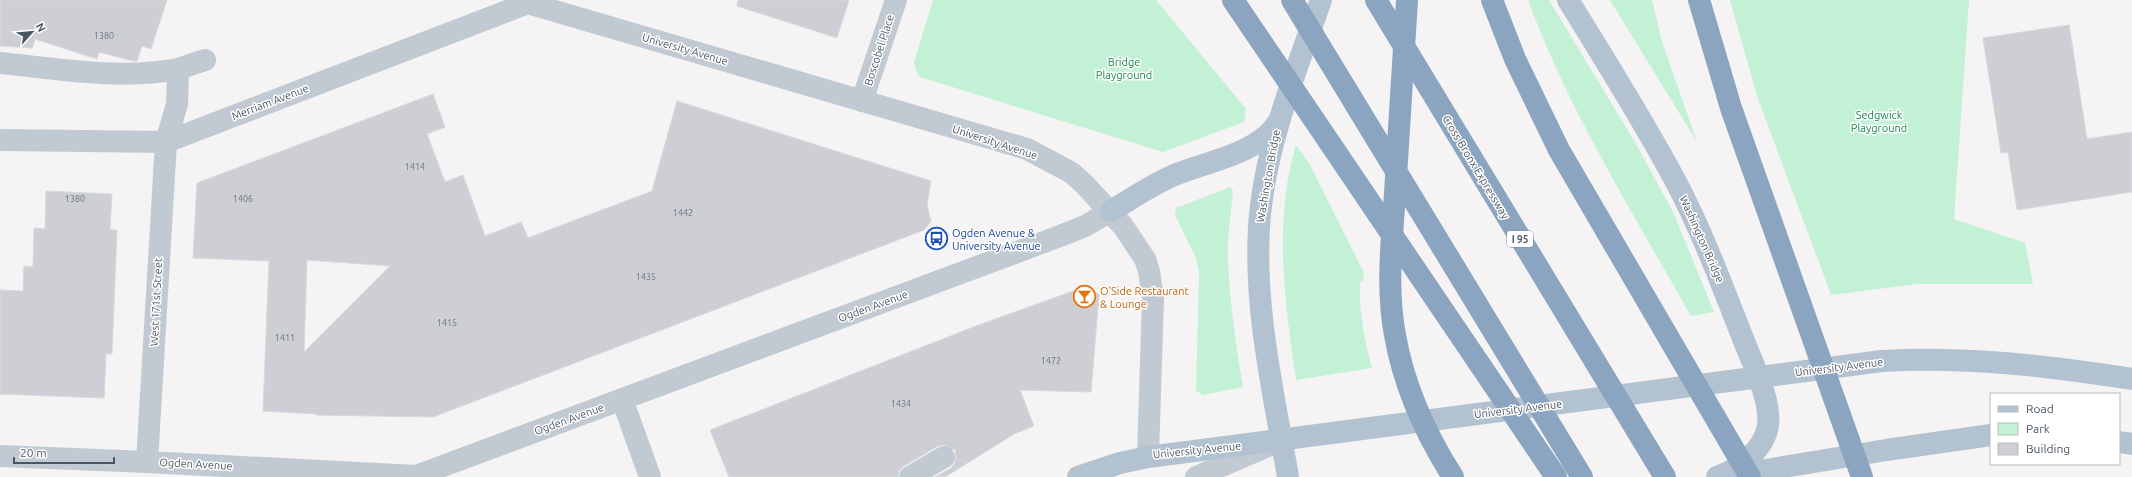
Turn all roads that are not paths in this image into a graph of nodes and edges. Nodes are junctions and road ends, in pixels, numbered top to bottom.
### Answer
1 (896, 0) edge
2 (1233, 0) edge
3 (1292, 0) edge
4 (1321, 0) edge
5 (1376, 0) edge
6 (1407, 0) edge
7 (1492, 0) edge
8 (1568, 0) edge
9 (1698, 0) edge
10 (523, 2) edge
11 (205, 60) dead end
12 (0, 63) edge
13 (178, 69) junction
14 (862, 101) junction
15 (1278, 121) junction
16 (0, 140) edge
17 (166, 142) junction
18 (1111, 211) junction
19 (1755, 378) junction
20 (2132, 379) edge
21 (622, 400) junction
22 (1990, 435) edge
23 (1281, 440) junction
24 (2120, 442) edge
25 (2132, 444) edge
26 (0, 456) edge
27 (944, 457) dead end
28 (1148, 457) junction
29 (147, 462) junction
30 (331, 474) edge
31 (650, 477) edge
32 (910, 477) edge
33 (1078, 477) edge
34 (1196, 477) edge
35 (1288, 477) edge
36 (1453, 477) edge
37 (1556, 477) edge
38 (1582, 477) edge
39 (1665, 477) edge
40 (1717, 477) edge
41 (1722, 477) edge
42 (1750, 477) edge
43 (1862, 477) edge

1 - 14 street, Boscobel Place
2 - 37 highway
3 - 38 highway
4 - 15 main road, Washington Bridge
5 - 39 highway, Cross Bronx Expressway / I 95
6 - 36 highway
7 - 42 highway
8 - 19 main road, Washington Bridge
9 - 43 highway
10 - 14 street, University Avenue
10 - 17 street, Merriam Avenue
11 - 13 street
12 - 13 street
13 - 17 street, West 171st Street
14 - 18 street, University Avenue
15 - 18 main road
15 - 23 main road, Washington Bridge
16 - 17 street, Merriam Avenue
17 - 29 street, West 171st Street
18 - 21 street, Ogden Avenue
18 - 28 street, University Avenue
19 - 20 main road, University Avenue
19 - 23 main road, University Avenue
19 - 40 main road, Washington Bridge
21 - 30 street, Ogden Avenue
21 - 31 street
22 - 41 main road
23 - 28 main road, University Avenue
23 - 34 street
23 - 35 main road, Washington Bridge
24 - 25 main road
26 - 29 street, Ogden Avenue
27 - 32 street
28 - 33 main road
29 - 30 street, Ogden Avenue

